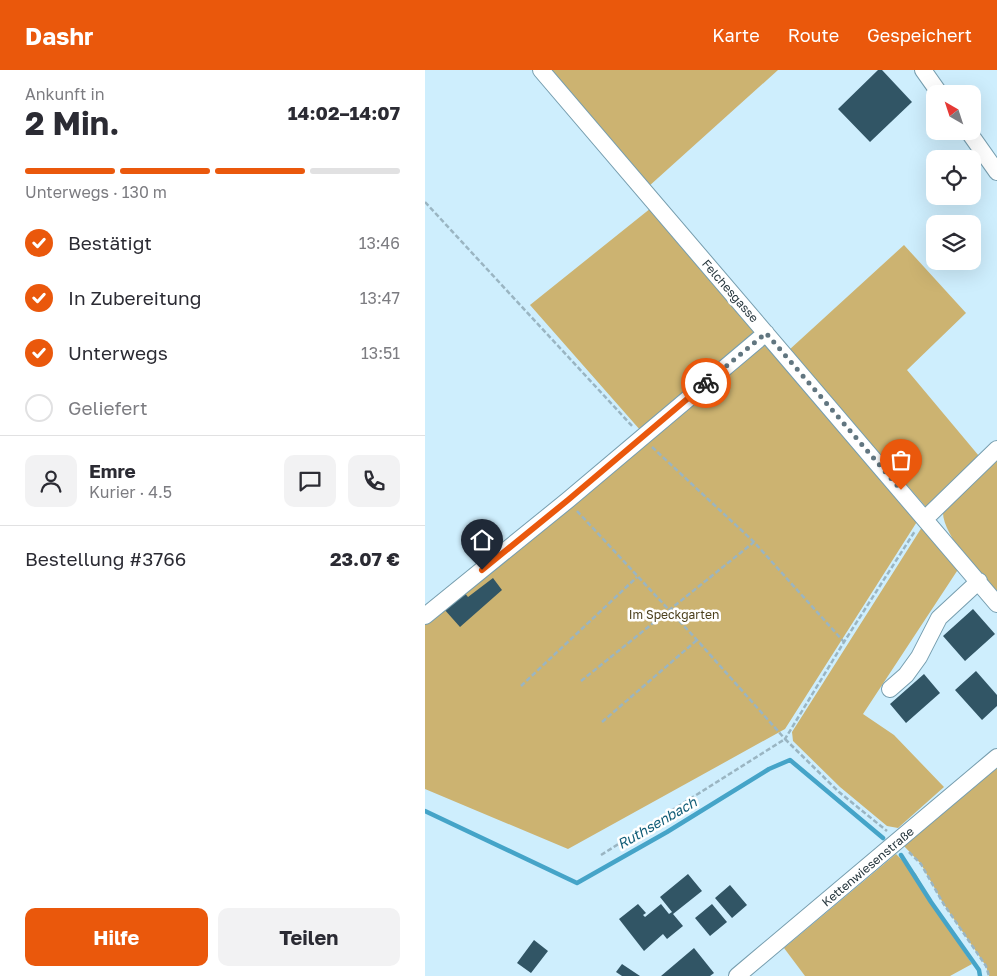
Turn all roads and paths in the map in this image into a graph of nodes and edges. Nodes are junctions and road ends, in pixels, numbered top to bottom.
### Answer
1 (541, 70) edge
2 (923, 70) edge
3 (934, 85) edge
4 (974, 140) edge
5 (997, 172) edge
6 (425, 202) edge
7 (766, 333) junction
8 (641, 437) junction
9 (997, 449) edge
10 (568, 500) junction
11 (926, 518) junction
12 (754, 542) junction
13 (637, 577) junction
14 (979, 581) junction
15 (997, 604) edge
16 (669, 610) junction
17 (425, 616) edge
18 (697, 640) junction
19 (844, 642) junction
20 (581, 681) dead end
21 (521, 686) dead end
22 (890, 689) dead end
23 (602, 722) dead end
24 (785, 739) junction
25 (997, 757) edge
26 (899, 841) junction
27 (601, 855) dead end
28 (737, 976) edge
29 (989, 976) edge

1 - 7 street, Felchesgasse
2 - 3 street
4 - 5 street
6 - 8 path
7 - 8 street
7 - 11 street, Felchesgasse
8 - 10 street
8 - 12 path
9 - 11 street
10 - 13 path
10 - 17 street
11 - 14 street, Felchesgasse
11 - 19 path
12 - 16 path
12 - 19 path
13 - 16 path
13 - 21 path
14 - 15 street, Felchesgasse
14 - 22 street
16 - 18 path
16 - 20 path
18 - 23 path
18 - 24 path
19 - 24 path
24 - 26 path
24 - 27 path
25 - 26 street, Kettenwiesenstraße
26 - 28 street, Kettenwiesenstraße
26 - 29 path

